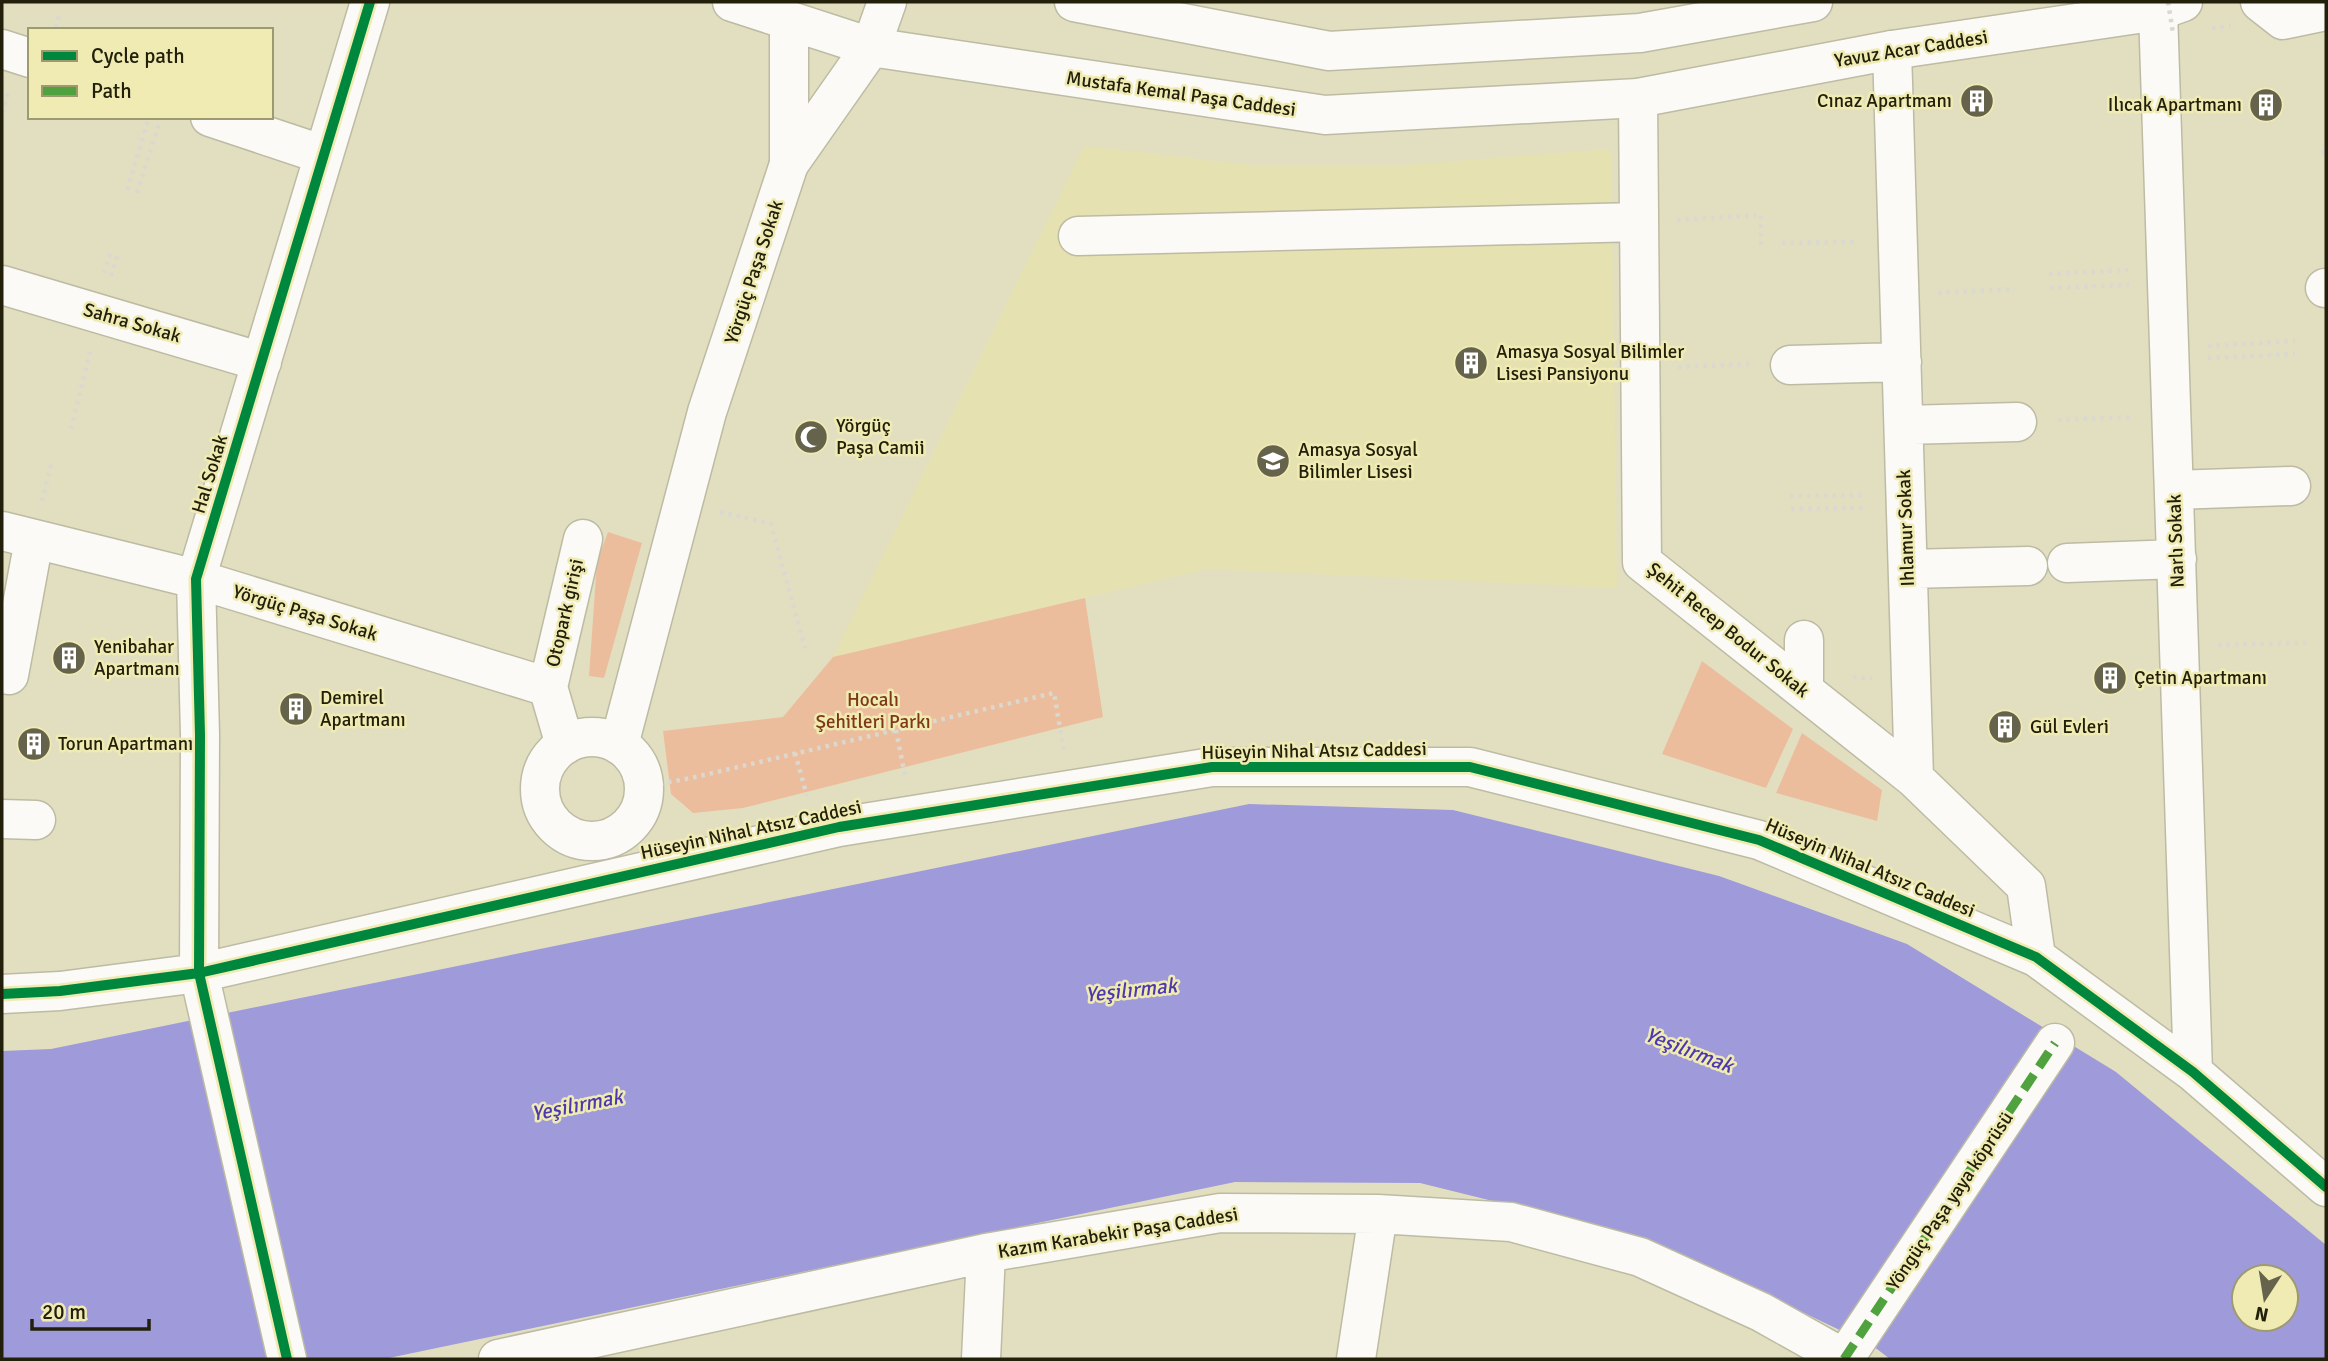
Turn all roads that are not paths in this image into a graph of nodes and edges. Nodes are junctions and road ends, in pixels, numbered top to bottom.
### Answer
1 (370, 2) edge
2 (732, 2) edge
3 (887, 2) edge
4 (1074, 2) edge
5 (1814, 2) edge
6 (2260, 2) edge
7 (2326, 11) edge
8 (2171, 12) edge
9 (789, 21) junction
10 (871, 47) junction
11 (2, 49) edge
12 (1892, 50) junction
13 (28, 57) edge
14 (1638, 98) junction
15 (216, 119) edge
16 (324, 155) junction
17 (789, 164) junction
18 (1639, 222) junction
19 (1078, 236) dead end
20 (2, 285) edge
21 (262, 362) junction
22 (1902, 362) junction
23 (1772, 365) road end
24 (2017, 422) dead end
25 (1904, 425) junction
26 (2291, 494) dead end
27 (2174, 498) junction
28 (18, 535) edge
29 (583, 540) dead end
30 (2028, 566) dead end
31 (2177, 568) junction
32 (1908, 569) junction
33 (2068, 570) dead end
34 (196, 579) junction
35 (1804, 640) dead end
36 (2, 674) edge
37 (548, 687) junction
38 (1804, 690) junction
39 (565, 745) junction
40 (619, 745) junction
41 (1914, 778) junction
42 (599, 841) junction
43 (610, 880) junction
44 (2036, 957) junction
45 (199, 972) junction
46 (2, 994) edge
47 (2055, 1043) dead end
48 (2193, 1072) junction
49 (2326, 1187) edge
50 (1378, 1214) junction
51 (985, 1253) junction
52 (1808, 1349) edge
53 (287, 1359) edge
54 (498, 1359) edge
55 (981, 1359) edge
56 (1356, 1359) edge
57 (1845, 1359) edge

1 - 16 street, Hal Sokak
2 - 9 street, Mustafa Kemal Paşa Caddesi
3 - 10 street
4 - 5 street
6 - 7 street
8 - 12 street, Yavuz Acar Caddesi
8 - 27 street, Narlı Sokak
9 - 10 street, Mustafa Kemal Paşa Caddesi
9 - 17 street
10 - 14 street, Mustafa Kemal Paşa Caddesi
10 - 17 street
11 - 13 street
12 - 14 street, Yavuz Acar Caddesi
12 - 22 street, Ihlamur Sokak
14 - 18 street, Şehit Recep Bodur Sokak
15 - 16 street
16 - 21 street, Hal Sokak
17 - 40 street, Yörgüç Paşa Sokak
18 - 19 street
18 - 38 street, Şehit Recep Bodur Sokak
20 - 21 street, Sahra Sokak
21 - 34 street, Hal Sokak
22 - 23 street
22 - 25 street, Ihlamur Sokak
24 - 25 street
25 - 32 street, Ihlamur Sokak
26 - 27 street
27 - 31 street, Narlı Sokak
28 - 34 street, Yörgüç Paşa Sokak
28 - 36 street
29 - 37 street, Otopark girişi
30 - 32 street
31 - 33 street
31 - 48 street, Narlı Sokak
32 - 41 street, Ihlamur Sokak
34 - 37 street, Yörgüç Paşa Sokak
34 - 45 street, Hal Sokak
35 - 38 street
37 - 39 street
38 - 41 street, Şehit Recep Bodur Sokak
39 - 40 street
39 - 42 street
40 - 42 street, Hüseyin Nihal Atsız Caddesi
41 - 44 street
42 - 43 street
43 - 44 street, Hüseyin Nihal Atsız Caddesi
43 - 45 street, Hüseyin Nihal Atsız Caddesi
44 - 48 street, Hüseyin Nihal Atsız Caddesi
45 - 46 street, Hüseyin Nihal Atsız Caddesi
45 - 53 street, Hal Sokak
47 - 57 street, Yöngüç Paşa yaya köprüsü
48 - 49 street, Hüseyin Nihal Atsız Caddesi
50 - 51 street, Kazım Karabekir Paşa Caddesi
50 - 52 street, Kazım Karabekir Paşa Caddesi
50 - 56 street
51 - 54 street, Kazım Karabekir Paşa Caddesi
51 - 55 street
52 - 57 street, Kazım Karabekir Paşa Caddesi

